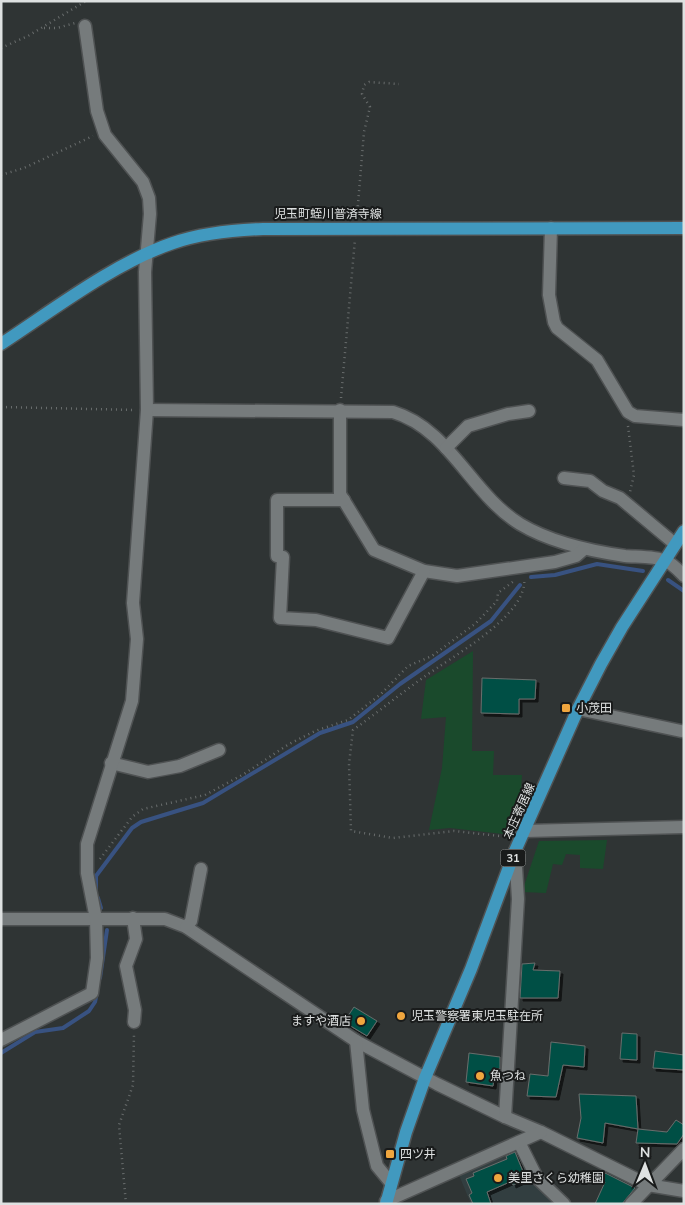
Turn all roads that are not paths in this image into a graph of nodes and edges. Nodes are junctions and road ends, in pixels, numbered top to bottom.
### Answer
1 (85, 26) road end
2 (551, 228) junction
3 (684, 228) edge
4 (145, 254) junction
5 (1, 344) edge
6 (147, 410) junction
7 (340, 410) junction
8 (529, 411) dead end
9 (684, 420) edge
10 (446, 448) junction
11 (564, 478) dead end
12 (344, 500) junction
13 (684, 531) edge
14 (675, 544) junction
15 (584, 549) junction
16 (666, 561) junction
17 (424, 570) junction
18 (684, 576) edge
19 (578, 710) junction
20 (681, 731) dead end
21 (219, 750) dead end
22 (111, 763) junction
23 (684, 826) edge
24 (523, 835) junction
25 (515, 851) junction
26 (201, 869) dead end
27 (133, 918) junction
28 (1, 919) edge
29 (96, 919) junction
30 (186, 927) junction
31 (134, 1022) road end
32 (1, 1040) edge
33 (356, 1041) junction
34 (425, 1078) junction
35 (506, 1117) junction
36 (541, 1132) junction
37 (519, 1142) junction
38 (684, 1148) edge
39 (391, 1183) junction
40 (648, 1185) junction
41 (684, 1191) edge
42 (386, 1202) edge
43 (564, 1204) edge
44 (631, 1204) edge

1 - 4 street
2 - 3 main road, 児玉町蛭川普済寺線
2 - 4 main road, 児玉町蛭川普済寺線
2 - 9 street
4 - 5 main road, 児玉町蛭川普済寺線
4 - 6 street
6 - 7 street
6 - 22 street
7 - 10 street
7 - 12 street
8 - 10 street
10 - 15 street
11 - 14 street
12 - 17 street
12 - 17 street
13 - 14 main road, 本庄寄居線 / 31
14 - 16 main road, 本庄寄居線 / 31
15 - 16 street
15 - 17 street
16 - 18 street
16 - 19 main road, 本庄寄居線 / 31
19 - 20 street
19 - 24 main road, 本庄寄居線 / 31
21 - 22 street
22 - 29 street
23 - 24 street
24 - 25 main road, 本庄寄居線 / 31
25 - 34 main road, 本庄寄居線 / 31
25 - 35 street
26 - 30 street
27 - 29 street
27 - 30 street
27 - 31 street
28 - 29 street
29 - 32 street
30 - 33 street
33 - 34 street
33 - 39 street
34 - 35 street
34 - 39 main road, 本庄寄居線 / 31
35 - 36 street
36 - 37 street
36 - 40 street
37 - 42 street
37 - 43 street
38 - 40 street
39 - 42 main road, 本庄寄居線 / 31
40 - 41 street
40 - 44 street

